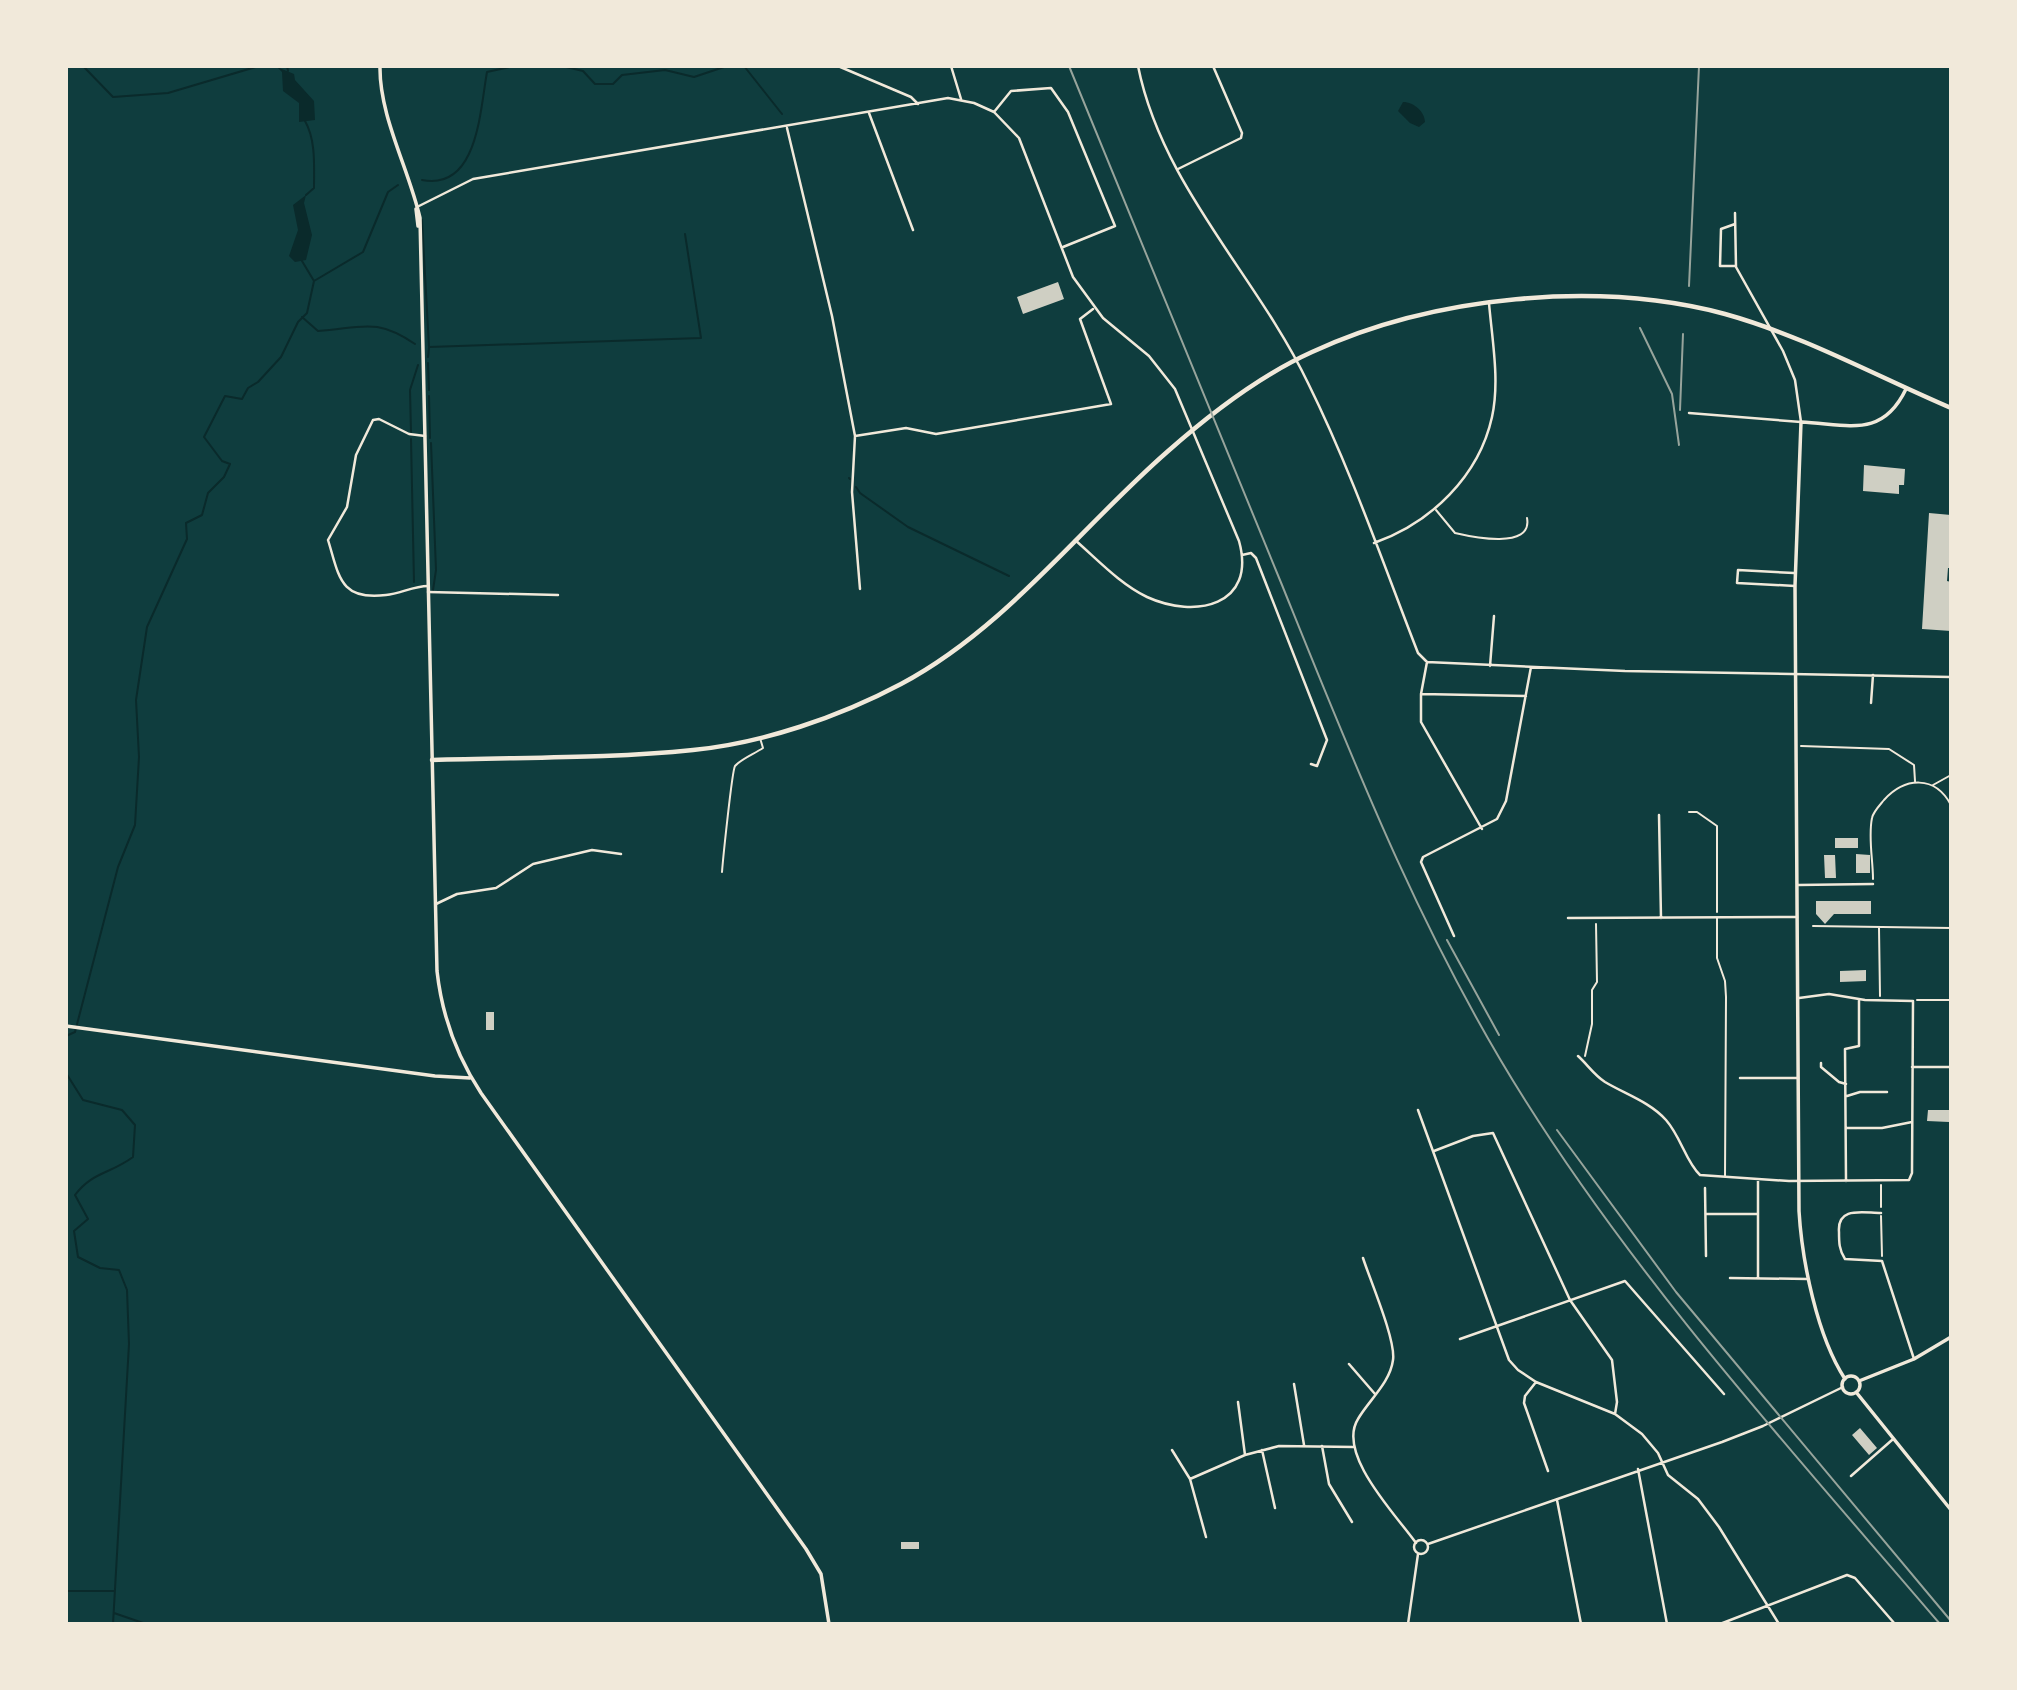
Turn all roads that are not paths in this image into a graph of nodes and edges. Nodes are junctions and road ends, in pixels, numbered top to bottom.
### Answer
1 (380, 66) edge
2 (838, 66) edge
3 (951, 66) edge
4 (1138, 66) edge
5 (1213, 66) edge
6 (961, 99) junction
7 (918, 104) junction
8 (994, 112) junction
9 (869, 113) junction
10 (786, 127) junction
11 (1178, 169) junction
12 (416, 208) junction
13 (1735, 213) dead end
14 (1735, 224) junction
15 (913, 230) dead end
16 (1063, 247) junction
17 (1736, 267) junction
18 (1489, 303) junction
19 (1094, 308) junction
20 (1906, 389) junction
21 (1951, 408) edge
22 (1689, 413) dead end
23 (1801, 422) junction
24 (426, 436) junction
25 (855, 436) junction
26 (1436, 510) junction
27 (1527, 518) dead end
28 (1075, 540) junction
29 (1374, 542) junction
30 (1242, 555) junction
31 (1796, 573) junction
32 (428, 586) junction
33 (1795, 586) junction
34 (860, 589) dead end
35 (428, 592) junction
36 (558, 595) dead end
37 (1494, 616) dead end
38 (1427, 662) junction
39 (1490, 666) junction
40 (1531, 667) junction
41 (1795, 674) junction
42 (1873, 676) junction
43 (1951, 677) edge
44 (1421, 694) junction
45 (1526, 696) junction
46 (1871, 703) dead end
47 (760, 737) junction
48 (432, 760) junction
49 (1311, 764) dead end
50 (1659, 815) dead end
51 (1482, 829) junction
52 (621, 854) dead end
53 (722, 872) dead end
54 (1873, 884) road end
55 (1798, 885) junction
56 (436, 904) junction
57 (1717, 917) junction
58 (1797, 917) junction
59 (1567, 918) dead end
60 (1661, 918) junction
61 (1454, 936) dead end
62 (1798, 998) junction
63 (1859, 1000) junction
64 (67, 1026) edge
65 (1578, 1056) dead end
66 (1821, 1063) dead end
67 (1912, 1067) junction
68 (1951, 1067) edge
69 (471, 1078) junction
70 (1740, 1078) dead end
71 (1798, 1078) junction
72 (1847, 1084) junction
73 (1887, 1092) dead end
74 (1847, 1096) junction
75 (1418, 1110) dead end
76 (1912, 1122) junction
77 (1846, 1128) junction
78 (1433, 1151) junction
79 (1725, 1177) junction
80 (1758, 1179) junction
81 (1798, 1181) junction
82 (1846, 1181) junction
83 (1705, 1188) dead end
84 (1881, 1213) dead end
85 (1706, 1214) junction
86 (1758, 1214) junction
87 (1706, 1256) dead end
88 (1363, 1258) dead end
89 (1730, 1278) dead end
90 (1758, 1278) junction
91 (1808, 1279) junction
92 (1570, 1300) junction
93 (1496, 1326) junction
94 (1951, 1337) edge
95 (1460, 1339) dead end
96 (1914, 1359) junction
97 (1349, 1364) dead end
98 (1845, 1379) junction
99 (1859, 1381) junction
100 (1536, 1382) junction
101 (1294, 1384) dead end
102 (1843, 1387) junction
103 (1856, 1392) junction
104 (1375, 1394) junction
105 (1724, 1394) dead end
106 (1238, 1402) dead end
107 (1615, 1414) junction
108 (1892, 1440) junction
109 (1304, 1445) junction
110 (1322, 1446) junction
111 (1354, 1447) junction
112 (1172, 1450) dead end
113 (1262, 1450) junction
114 (1245, 1455) junction
115 (1662, 1461) junction
116 (1638, 1469) junction
117 (1548, 1471) dead end
118 (1851, 1476) dead end
119 (1190, 1479) junction
120 (1557, 1500) junction
121 (1275, 1508) dead end
122 (1951, 1510) edge
123 (1352, 1522) dead end
124 (1206, 1537) dead end
125 (1416, 1543) junction
126 (1428, 1544) junction
127 (1418, 1554) junction
128 (1768, 1605) junction
129 (829, 1623) edge
130 (1408, 1623) edge
131 (1581, 1623) edge
132 (1667, 1623) edge
133 (1720, 1623) edge
134 (1779, 1623) edge
135 (1895, 1623) edge

1 - 12 street
2 - 7 street
3 - 6 street
4 - 11 street
5 - 11 street
6 - 7 street
6 - 8 street
7 - 9 street
8 - 16 street
8 - 16 street
9 - 10 street
9 - 15 street
10 - 12 street
10 - 25 street
11 - 29 street
12 - 24 street
13 - 14 street
14 - 17 street
14 - 17 street
16 - 19 street
17 - 23 street
18 - 20 main road
18 - 26 street
18 - 28 main road
19 - 25 street
19 - 30 street
20 - 21 main road
20 - 23 street
22 - 23 street
23 - 31 street
24 - 32 street
24 - 32 street
25 - 34 street
26 - 27 lane
26 - 29 street
28 - 30 street
28 - 47 main road
29 - 38 street
30 - 49 street
31 - 33 street
31 - 33 street
32 - 35 street
33 - 41 street
35 - 36 street
35 - 48 street
37 - 39 street
38 - 39 street
38 - 44 street
39 - 40 street
40 - 41 street
40 - 45 street
41 - 42 street
41 - 55 street
42 - 43 street
42 - 46 street
44 - 45 street
44 - 51 street
45 - 51 street
47 - 48 main road
47 - 53 lane
48 - 56 street
50 - 60 street
51 - 61 street
52 - 56 street
54 - 55 street
55 - 58 street
56 - 69 street
57 - 58 street
57 - 60 street
57 - 79 lane
58 - 62 street
59 - 60 street
62 - 63 street
62 - 71 street
63 - 67 street
63 - 72 street
64 - 69 street
65 - 79 street
66 - 72 street
67 - 68 street
67 - 76 street
69 - 129 street
70 - 71 street
71 - 81 street
72 - 74 street
73 - 74 street
74 - 77 street
75 - 78 street
76 - 77 street
76 - 82 street
77 - 82 street
78 - 92 street
78 - 93 street
79 - 80 street
80 - 81 street
80 - 86 street
81 - 82 street
81 - 91 street
83 - 85 street
84 - 96 street
85 - 86 street
85 - 87 street
86 - 90 street
88 - 104 street
89 - 90 street
90 - 91 street
91 - 98 street
92 - 93 street
92 - 105 street
92 - 107 street
93 - 95 street
93 - 100 street
94 - 96 street
96 - 99 street
97 - 104 street
98 - 99 street
98 - 102 street
99 - 103 street
100 - 107 street
100 - 117 street
101 - 109 street
102 - 103 street
102 - 115 street
103 - 108 street
104 - 111 street
106 - 114 street
107 - 115 street
108 - 118 street
108 - 122 street
109 - 110 street
109 - 113 street
110 - 111 street
110 - 123 street
111 - 125 street
112 - 119 street
113 - 114 street
113 - 121 street
114 - 119 street
115 - 116 street
115 - 128 street
116 - 120 street
116 - 132 street
119 - 124 street
120 - 126 street
120 - 131 street
125 - 126 street
125 - 127 street
126 - 127 street
127 - 130 street
128 - 133 street
128 - 134 street
128 - 135 street

